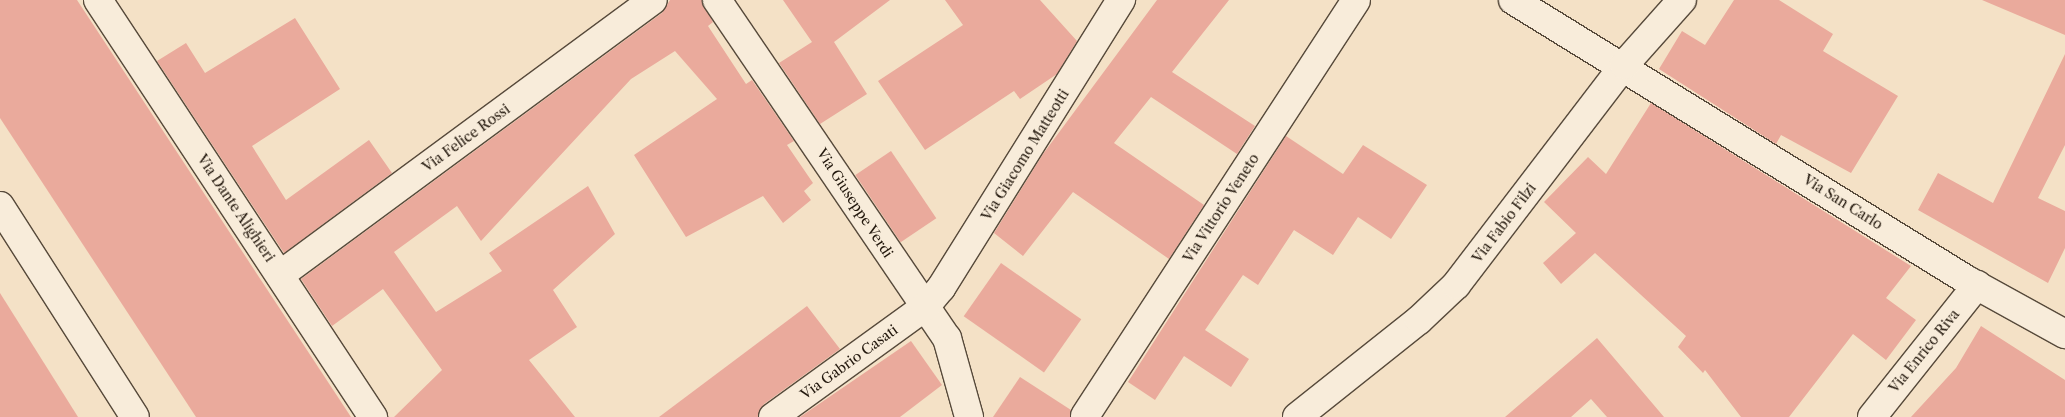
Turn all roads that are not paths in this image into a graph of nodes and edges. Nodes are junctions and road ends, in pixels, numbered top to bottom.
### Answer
1 (98, 0) edge
2 (653, 0) edge
3 (717, 0) edge
4 (1121, 0) edge
5 (1356, 0) edge
6 (1513, 0) edge
7 (1682, 0) edge
8 (1624, 64) junction
9 (5, 224) edge
10 (280, 275) junction
11 (1977, 285) junction
12 (925, 307) junction
13 (2065, 334) edge
14 (1085, 416) dead end
15 (135, 417) edge
16 (373, 417) edge
17 (772, 417) edge
18 (969, 417) edge
19 (1297, 417) edge
20 (1872, 417) edge

1 - 10 street, Via Dante Alighieri
2 - 10 street, Via Felice Rossi
3 - 12 street, Via Giuseppe Verdi
4 - 12 street, Via Giacomo Matteotti
5 - 14 street, Via Vittorio Veneto
6 - 8 street, Via San Carlo
7 - 8 street, Via Fabio Filzi
8 - 11 street, Via San Carlo
8 - 19 street, Via Fabio Filzi
9 - 15 street
10 - 16 street, Via Dante Alighieri
11 - 13 street, Via San Carlo
11 - 20 street, Via Enrico Riva
12 - 17 street, Via Gabrio Casati
12 - 18 street, Via Giuseppe Verdi

